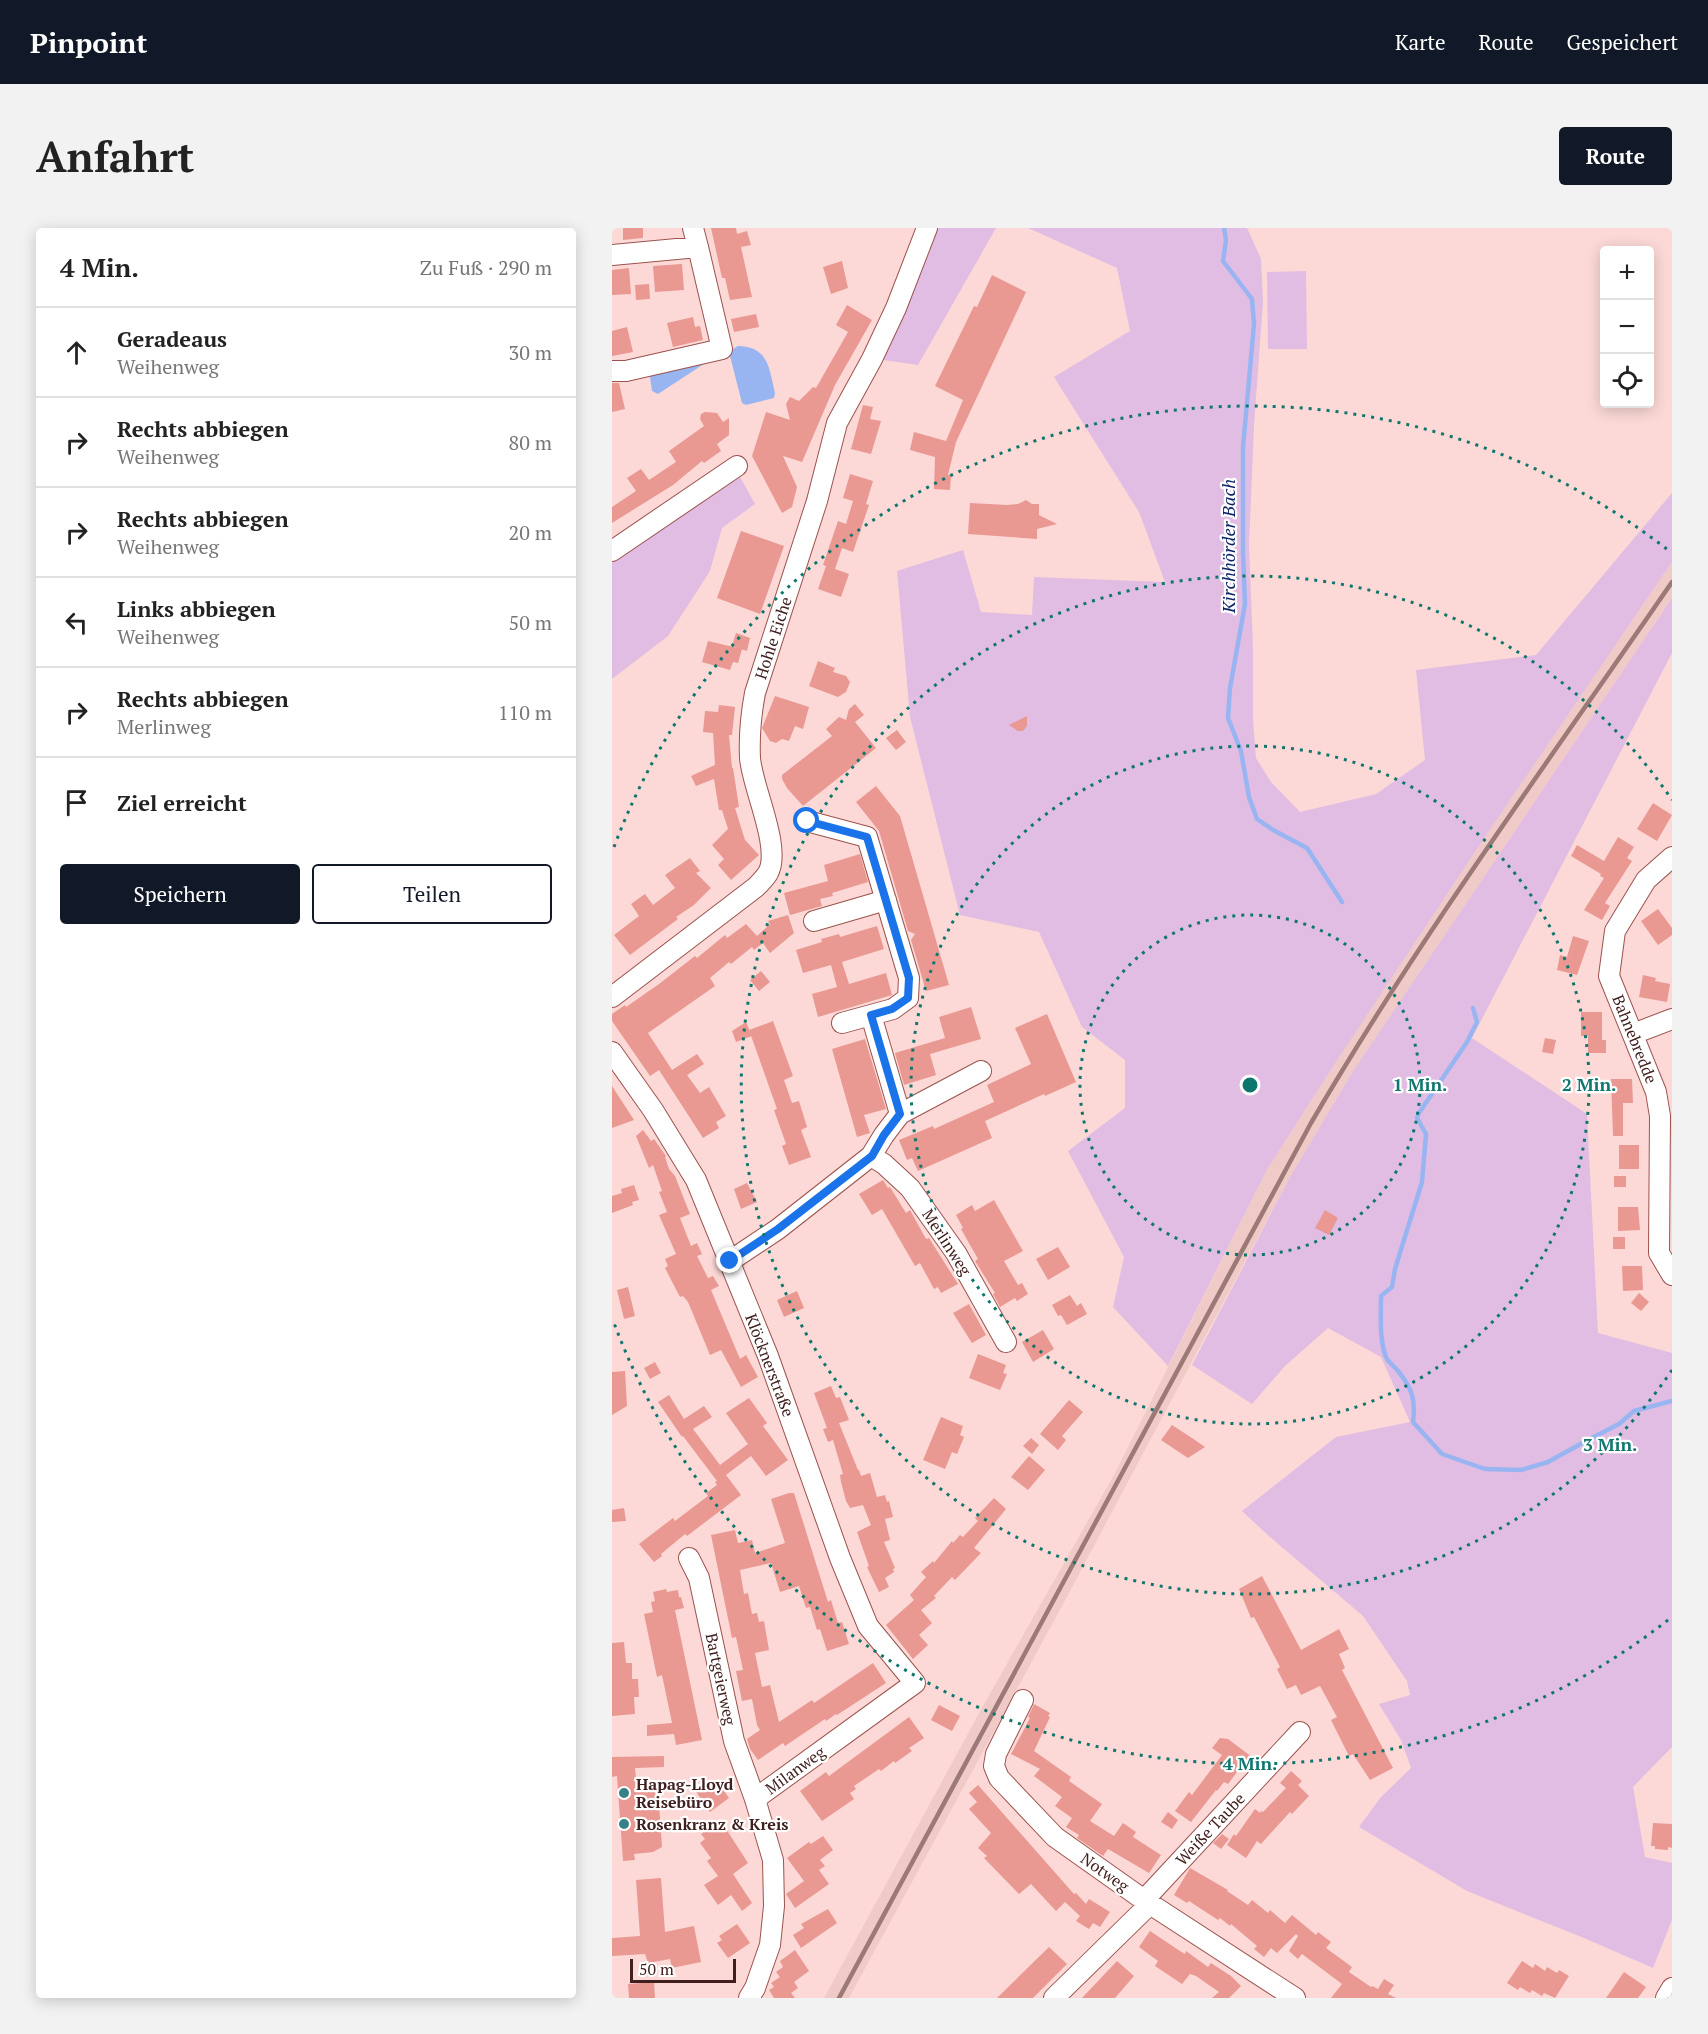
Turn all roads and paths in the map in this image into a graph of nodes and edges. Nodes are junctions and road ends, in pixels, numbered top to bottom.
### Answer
1 (693, 228) edge
2 (927, 228) edge
3 (698, 247) junction
4 (612, 255) edge
5 (612, 371) edge
6 (738, 466) dead end
7 (612, 551) edge
8 (807, 821) dead end
9 (1672, 857) edge
10 (886, 900) junction
11 (814, 921) dead end
12 (612, 997) edge
13 (871, 1015) junction
14 (1672, 1019) edge
15 (842, 1023) dead end
16 (1633, 1034) junction
17 (612, 1052) edge
18 (981, 1071) dead end
19 (900, 1114) junction
20 (872, 1156) junction
21 (1666, 1178) edge
22 (730, 1261) junction
23 (1672, 1275) edge
24 (1006, 1342) dead end
25 (689, 1558) dead end
26 (915, 1683) joint
27 (1023, 1700) dead end
28 (1300, 1732) dead end
29 (755, 1799) junction
30 (1147, 1902) junction
31 (1672, 1988) edge
32 (749, 1998) edge
33 (1054, 1998) edge
34 (1295, 1998) edge
35 (1666, 1998) edge

1 - 3 street
2 - 12 street, Hohle Eiche
3 - 4 street
3 - 5 street
6 - 7 street
8 - 10 street
9 - 16 street, Bahnebredde
10 - 11 street
10 - 13 street
13 - 15 street
13 - 19 street
14 - 16 street
16 - 21 street, Bahnebredde
17 - 22 street, Klöcknerstraße
18 - 19 street
19 - 20 street
20 - 22 street
20 - 24 street, Merlinweg
21 - 23 street, Bahnebredde
22 - 26 street, Klöcknerstraße
25 - 29 street, Bartgeierweg
26 - 29 street, Milanweg
27 - 30 street, Notweg
28 - 30 street, Weiße Taube
29 - 32 street, Milanweg
30 - 33 street, Weiße Taube
30 - 34 street, Notweg
31 - 35 street

